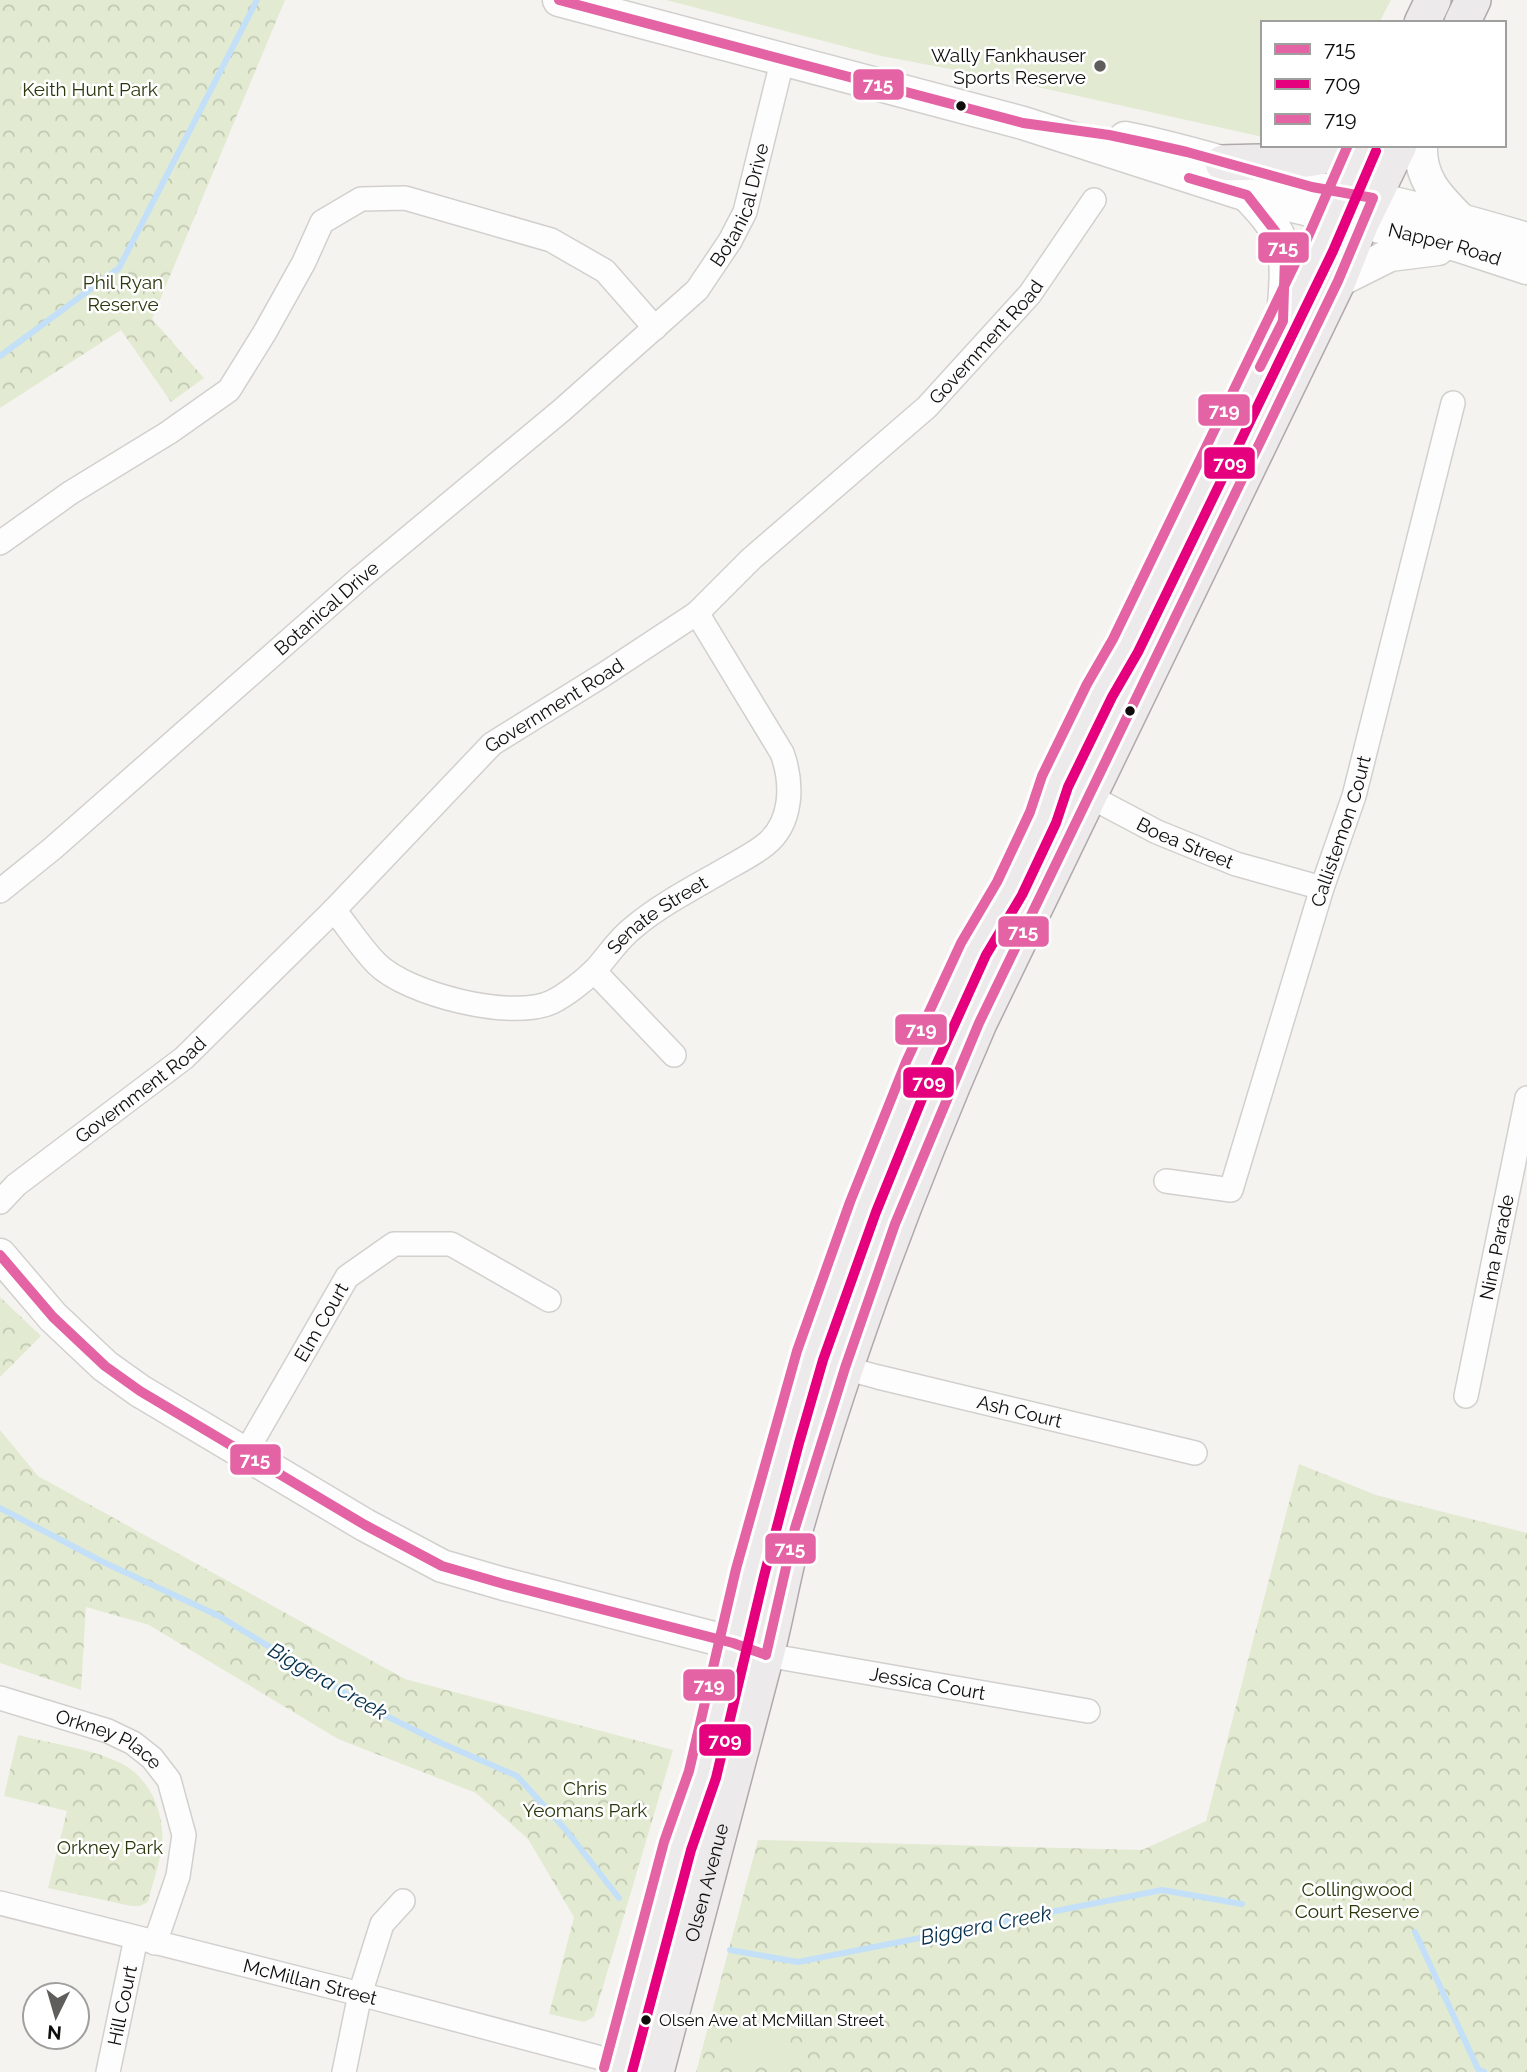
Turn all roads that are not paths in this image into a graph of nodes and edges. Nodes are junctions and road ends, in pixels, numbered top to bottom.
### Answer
1 (559, 0) edge
2 (1433, 0) edge
3 (1473, 0) edge
4 (1423, 21) edge
5 (1463, 21) edge
6 (783, 58) junction
7 (1023, 123) junction
8 (1348, 147) edge
9 (1363, 147) edge
10 (1397, 147) edge
11 (1421, 147) edge
12 (1223, 163) junction
13 (1247, 195) junction
14 (1094, 200) dead end
15 (1352, 207) junction
16 (1461, 233) junction
17 (1527, 239) edge
18 (1527, 268) edge
19 (1338, 281) junction
20 (1283, 321) junction
21 (655, 328) junction
22 (1453, 403) dead end
23 (0, 543) edge
24 (697, 613) junction
25 (1055, 782) junction
26 (1089, 796) junction
27 (1322, 888) junction
28 (0, 891) edge
29 (334, 910) junction
30 (594, 971) junction
31 (674, 1055) dead end
32 (1527, 1098) edge
33 (1166, 1181) dead end
34 (0, 1202) edge
35 (1516, 1205) edge
36 (0, 1255) edge
37 (549, 1300) dead end
38 (845, 1367) junction
39 (1466, 1396) dead end
40 (246, 1452) junction
41 (1195, 1453) dead end
42 (733, 1643) junction
43 (766, 1654) junction
44 (0, 1698) edge
45 (1088, 1711) dead end
46 (403, 1901) dead end
47 (0, 1903) edge
48 (146, 1940) junction
49 (360, 1994) junction
50 (619, 2068) edge
51 (108, 2072) edge
52 (344, 2072) edge
53 (656, 2072) edge

1 - 6 main road
2 - 4 main road
3 - 5 main road
6 - 7 main road
6 - 21 street, Botanical Drive
7 - 12 main road
7 - 13 main road
8 - 12 main road
9 - 15 main road, Olsen Avenue
10 - 15 main road, Olsen Avenue
11 - 16 main road
12 - 15 main road
13 - 15 main road
13 - 20 main road
14 - 24 street, Government Road
15 - 16 main road, Napper Road
15 - 19 main road, Olsen Avenue
15 - 20 main road, Olsen Avenue
16 - 17 main road, Napper Road
16 - 18 main road, Napper Road
16 - 19 main road
19 - 26 main road, Olsen Avenue
20 - 25 main road, Olsen Avenue
21 - 23 street
21 - 28 street, Botanical Drive
22 - 27 street, Callistemon Court
24 - 29 street, Government Road
24 - 30 street, Senate Street
25 - 26 street, Boea Street
25 - 42 main road, Olsen Avenue
26 - 27 street, Boea Street
26 - 38 main road, Olsen Avenue
27 - 33 street, Callistemon Court
29 - 30 street, Senate Street
29 - 34 street, Government Road
30 - 31 street
32 - 35 street, Nina Parade
35 - 39 street, Nina Parade
36 - 40 main road
37 - 40 street, Elm Court
38 - 41 street, Ash Court
38 - 43 main road, Olsen Avenue
40 - 42 main road
42 - 43 street, Jessica Court
42 - 50 main road, Olsen Avenue
43 - 45 street, Jessica Court
43 - 53 main road, Olsen Avenue
44 - 48 street, Orkney Place
46 - 49 street
47 - 48 street, McMillan Street
48 - 49 street, McMillan Street
48 - 51 street, Hill Court
49 - 50 street, McMillan Street
49 - 52 street

